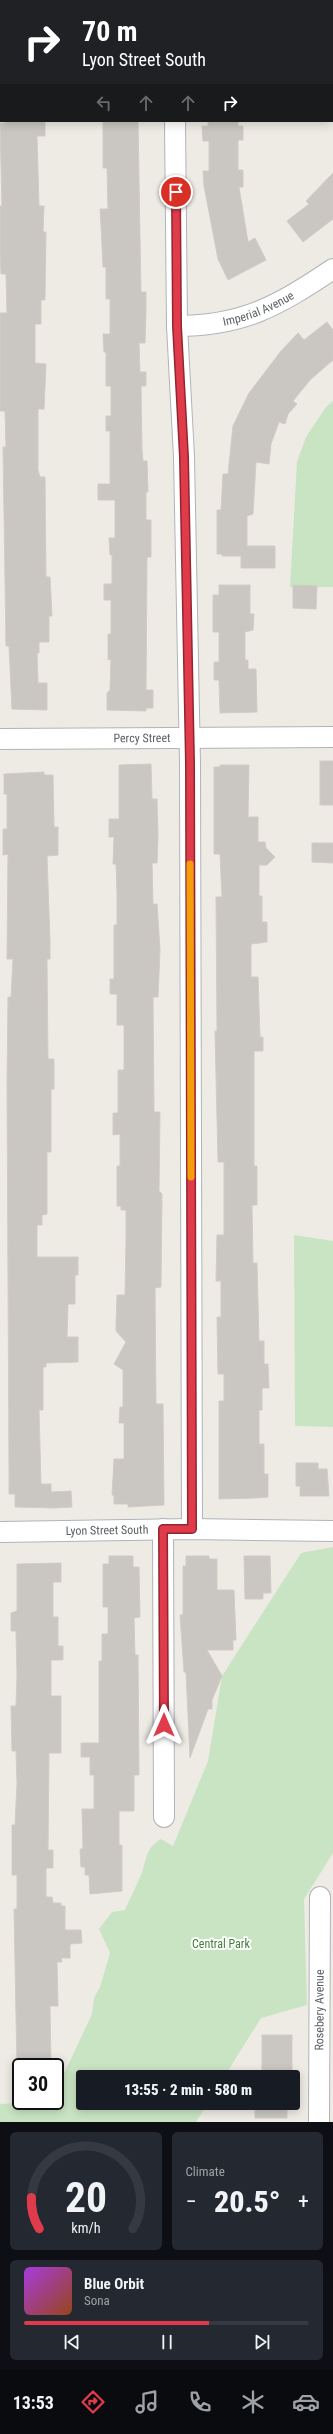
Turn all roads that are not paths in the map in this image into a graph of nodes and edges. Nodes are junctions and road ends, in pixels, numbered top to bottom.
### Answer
1 (176, 122) edge
2 (333, 269) edge
3 (177, 326) junction
4 (189, 737) junction
5 (333, 738) edge
6 (0, 739) edge
7 (163, 1529) junction
8 (192, 1529) junction
9 (333, 1531) edge
10 (0, 1532) edge
11 (164, 1817) dead end
12 (320, 1897) dead end
13 (319, 2122) edge

1 - 3 street
2 - 3 street, Imperial Avenue
3 - 4 street
4 - 5 street, Percy Street
4 - 6 street, Percy Street
4 - 8 street
7 - 8 street, Lyon Street South
7 - 10 street, Lyon Street South
7 - 11 street
8 - 9 street, Lyon Street South
12 - 13 street, Rosebery Avenue

